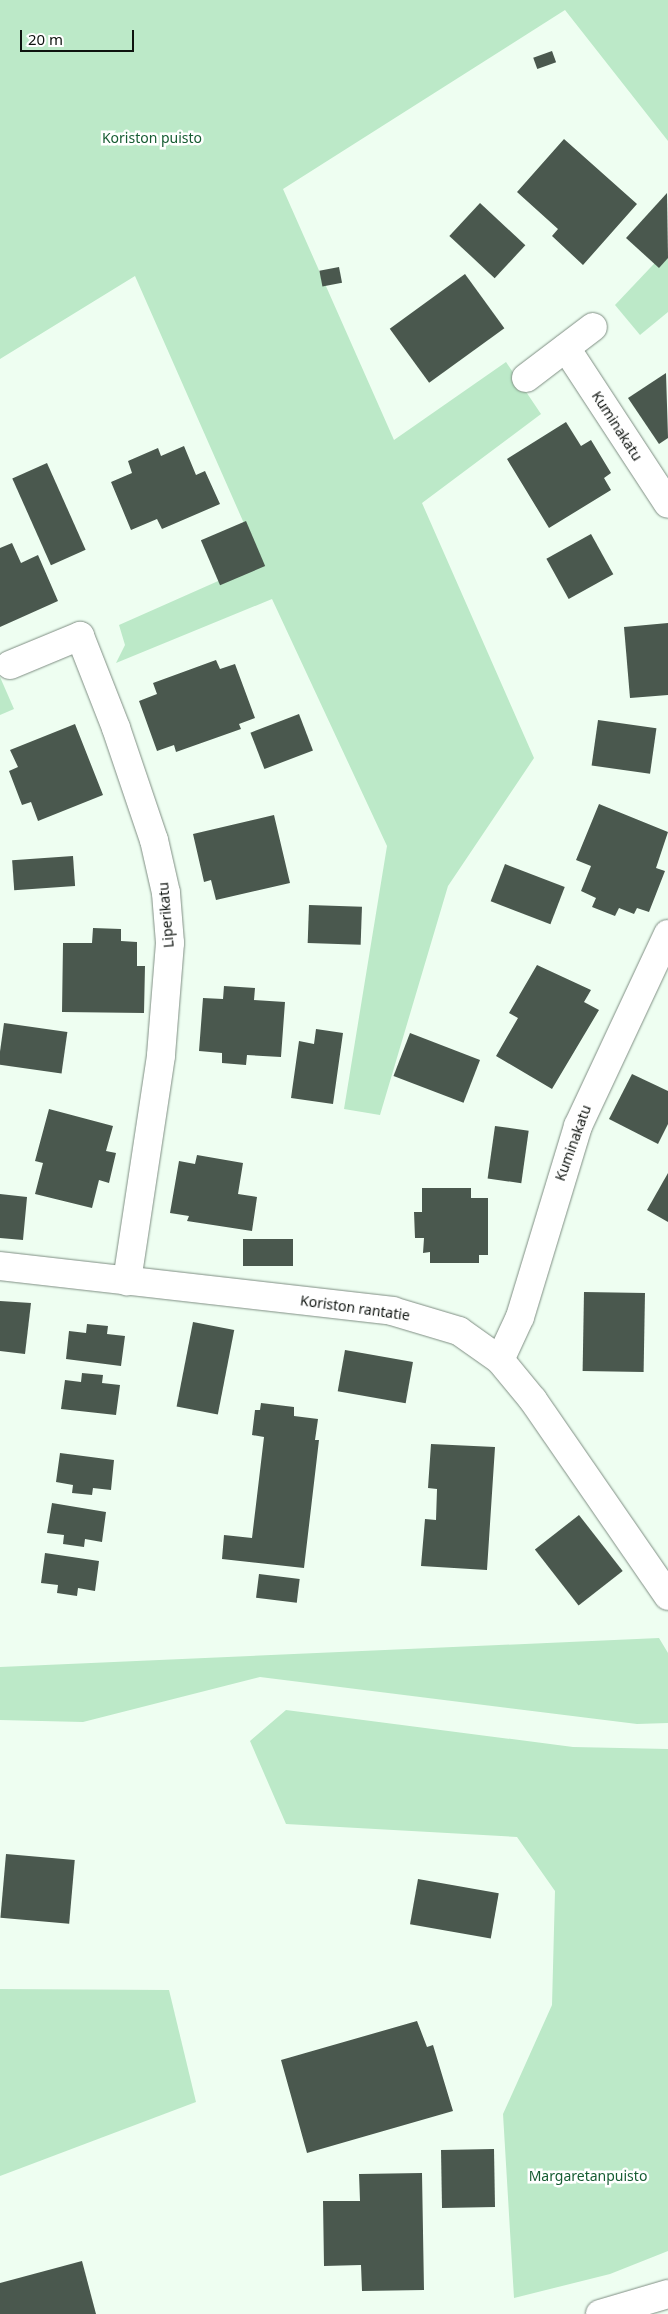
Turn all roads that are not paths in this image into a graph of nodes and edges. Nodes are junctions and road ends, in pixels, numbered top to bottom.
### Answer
1 (593, 328) dead end
2 (566, 348) junction
3 (526, 378) dead end
4 (668, 504) edge
5 (10, 665) dead end
6 (668, 934) edge
7 (0, 1266) edge
8 (127, 1281) junction
9 (500, 1360) junction
10 (668, 1596) edge
11 (668, 2294) edge
12 (600, 2314) edge

1 - 2 street
2 - 3 street
2 - 4 street, Kuminakatu
5 - 8 street, Liperikatu
6 - 9 street, Kuminakatu
7 - 8 street, Koriston rantatie
8 - 9 street, Koriston rantatie
9 - 10 street, Koriston rantatie
11 - 12 street

